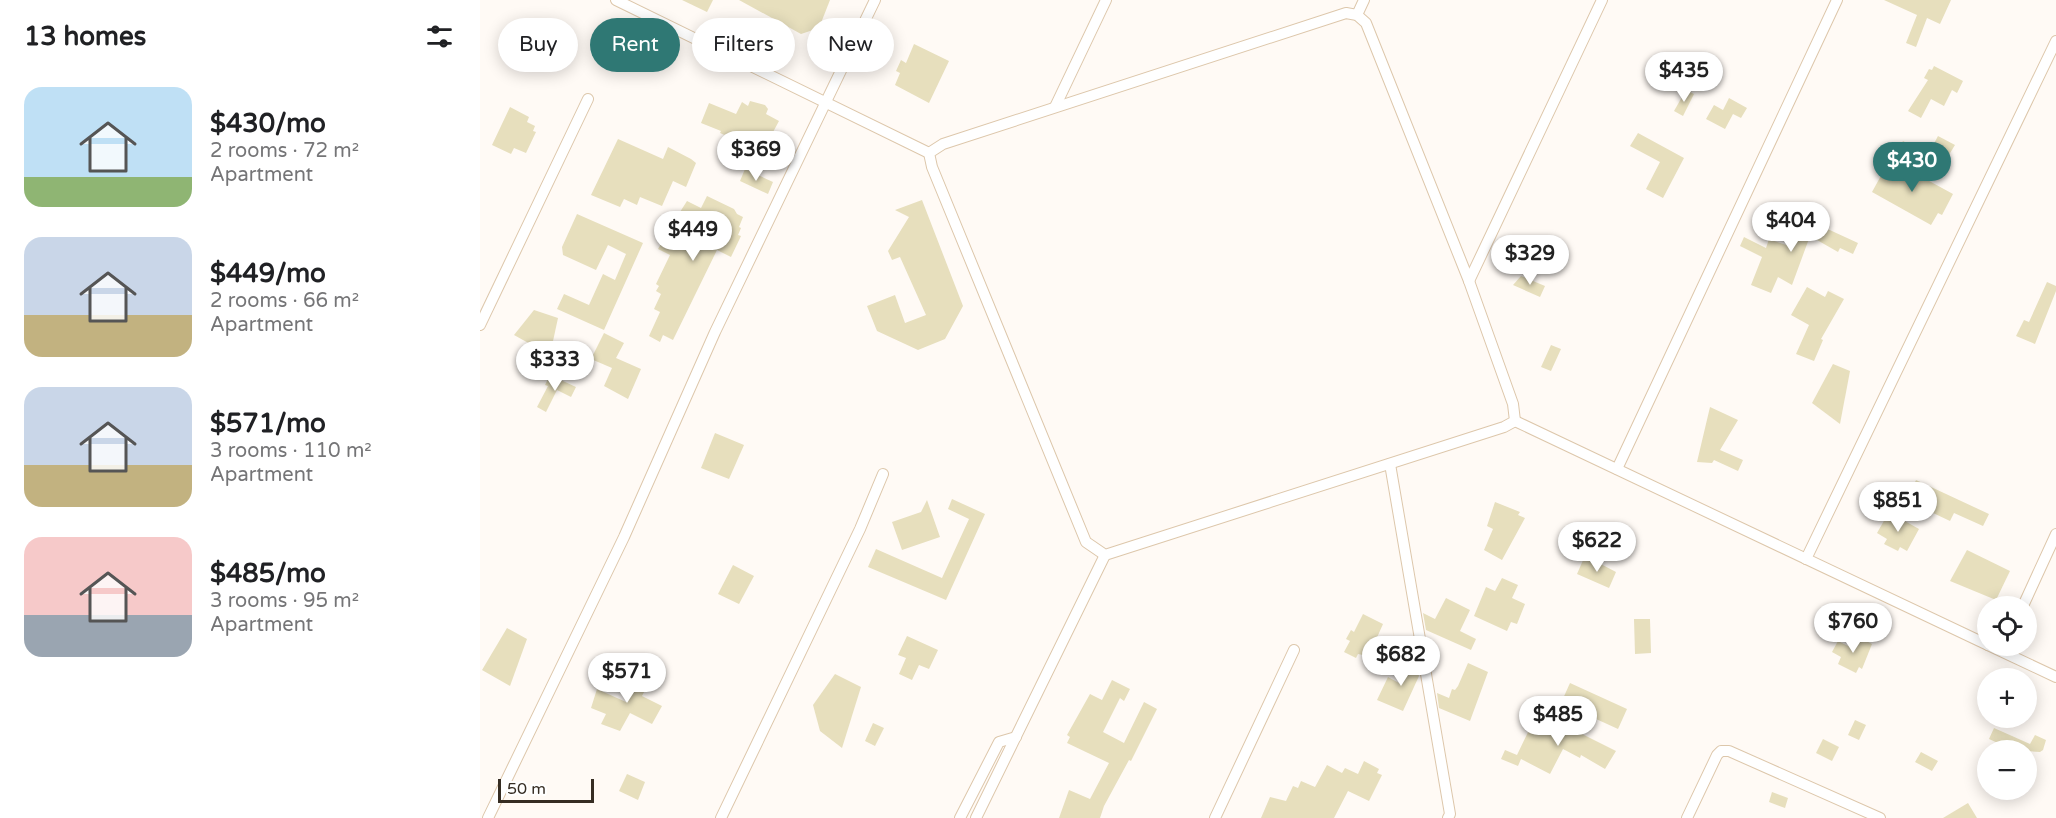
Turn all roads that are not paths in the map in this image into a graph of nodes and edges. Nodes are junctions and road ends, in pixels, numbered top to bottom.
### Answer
1 (616, 0) edge
2 (875, 0) edge
3 (1106, 0) edge
4 (1364, 0) edge
5 (1602, 0) edge
6 (1837, 0) edge
7 (635, 4) edge
8 (1357, 15) junction
9 (2056, 41) edge
10 (588, 99) dead end
11 (826, 101) junction
12 (1054, 107) junction
13 (929, 153) junction
14 (1468, 281) junction
15 (480, 325) edge
16 (1515, 421) junction
17 (1390, 464) junction
18 (1617, 469) junction
19 (883, 474) dead end
20 (2056, 534) edge
21 (1105, 555) junction
22 (1806, 559) junction
23 (2028, 596) edge
24 (1977, 640) edge
25 (1294, 650) dead end
26 (2018, 656) edge
27 (2056, 677) edge
28 (1016, 737) junction
29 (488, 818) edge
30 (722, 818) edge
31 (960, 818) edge
32 (976, 818) edge
33 (1215, 818) edge
34 (1448, 818) edge
35 (1687, 818) edge
36 (1880, 818) edge

1 - 7 street
2 - 11 street
3 - 12 street
4 - 8 street
5 - 14 street
6 - 18 street
7 - 11 street
8 - 12 street
8 - 14 street
9 - 22 street
10 - 15 street
11 - 13 street
11 - 29 street
12 - 13 street
13 - 21 street
14 - 16 street
16 - 17 street
16 - 18 street
17 - 21 street
17 - 34 street
18 - 22 street
19 - 30 street
20 - 23 street
21 - 28 street
22 - 24 street
25 - 33 street
26 - 27 street
28 - 31 street
28 - 32 street
35 - 36 street

